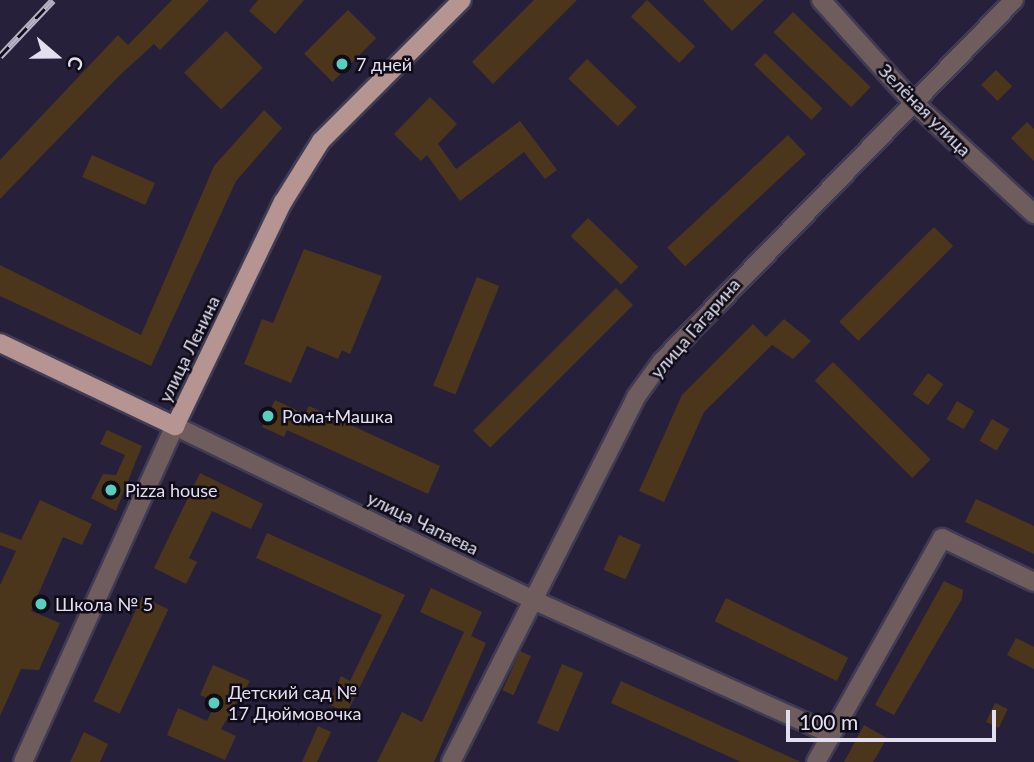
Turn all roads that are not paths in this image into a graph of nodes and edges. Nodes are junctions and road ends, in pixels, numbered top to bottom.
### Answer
1 (463, 0) edge
2 (821, 0) edge
3 (1014, 0) edge
4 (913, 102) junction
5 (1034, 214) edge
6 (0, 343) edge
7 (175, 426) junction
8 (1034, 582) edge
9 (533, 600) junction
10 (831, 734) junction
11 (23, 762) edge
12 (451, 762) edge
13 (816, 762) edge

1 - 7 main road, улица Ленина
2 - 4 street, Зелёная улица
3 - 4 street, улица Гагарина
4 - 5 street, Зелёная улица
4 - 9 street, улица Гагарина
6 - 7 main road, улица Чапаева
7 - 9 street, улица Чапаева
7 - 11 street, улица Ленина
8 - 10 street
9 - 10 street, улица Чапаева
9 - 12 street, улица Гагарина
10 - 13 street

